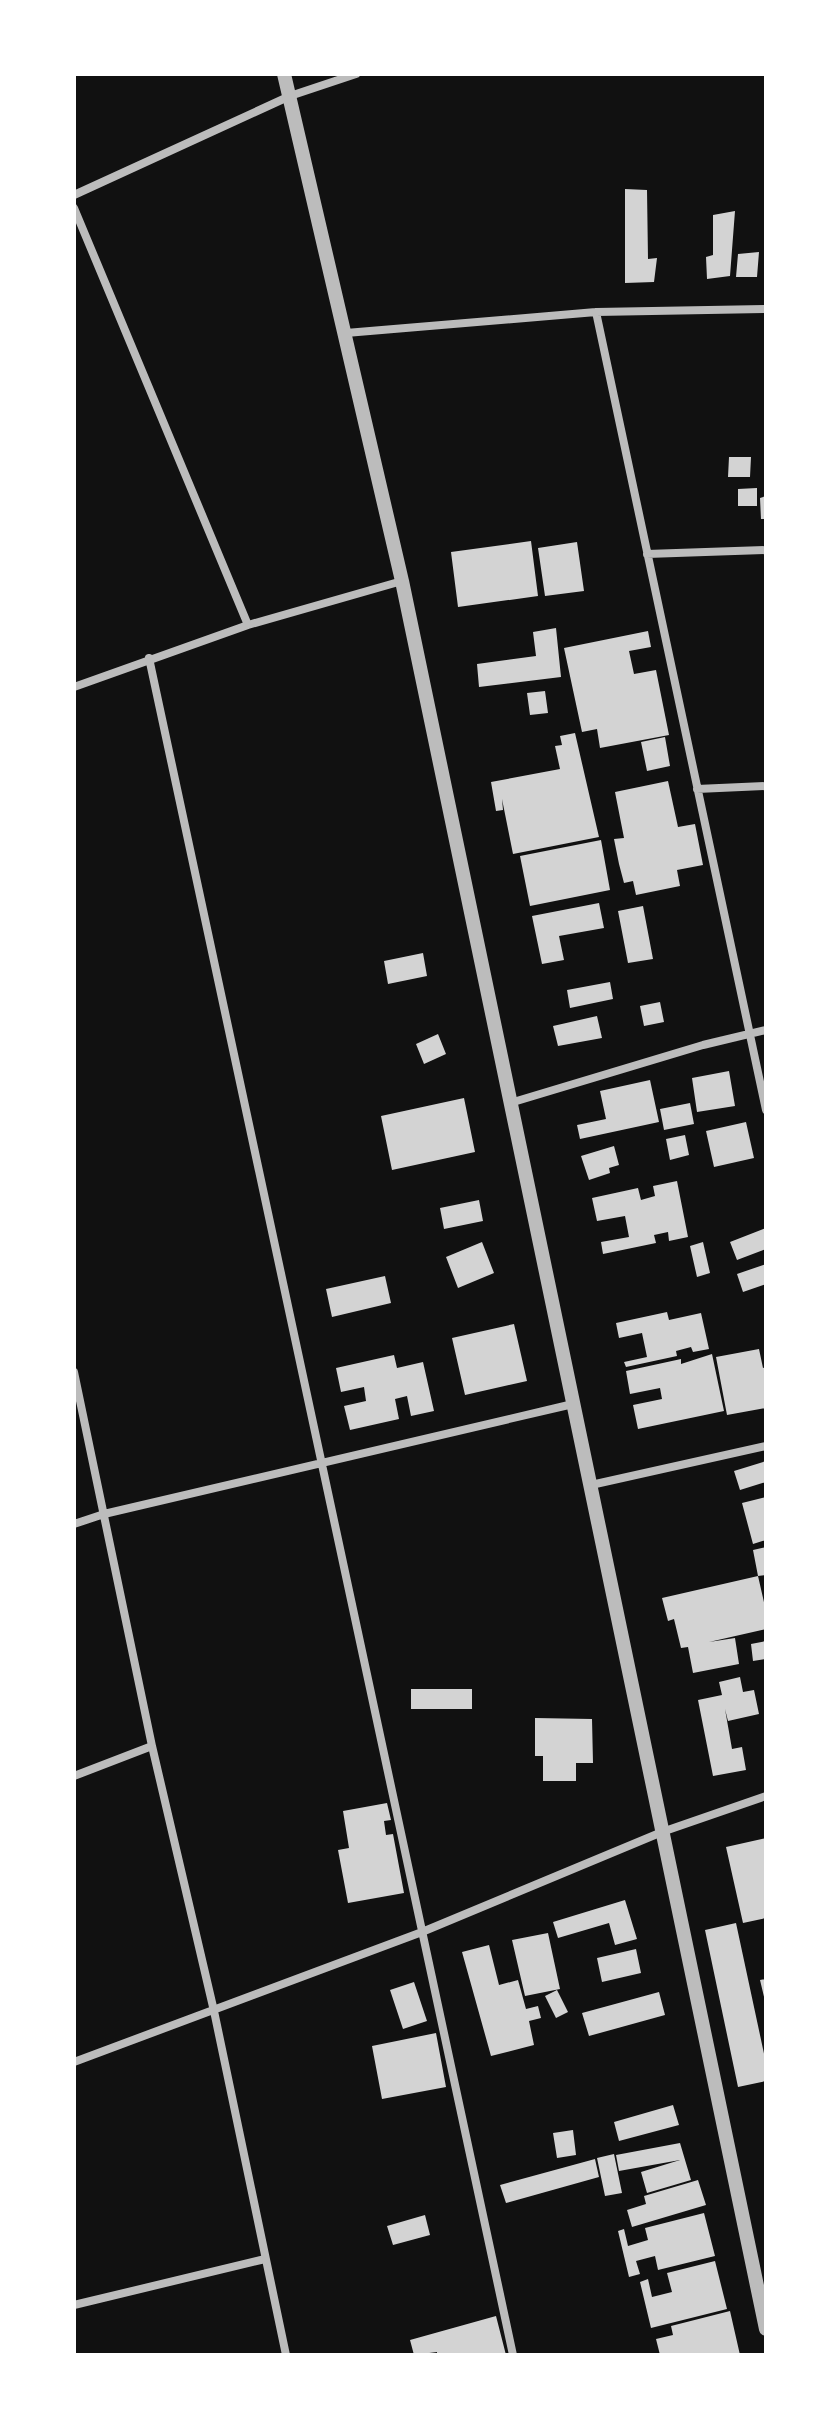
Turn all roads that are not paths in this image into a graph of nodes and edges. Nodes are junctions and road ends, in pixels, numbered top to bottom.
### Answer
1 (284, 74) edge
2 (356, 74) edge
3 (290, 96) junction
4 (74, 195) edge
5 (74, 208) edge
6 (766, 309) edge
7 (596, 312) junction
8 (346, 333) junction
9 (766, 550) edge
10 (647, 554) junction
11 (402, 581) junction
12 (248, 625) junction
13 (149, 658) junction
14 (74, 687) edge
15 (766, 786) edge
16 (697, 789) junction
17 (766, 1030) edge
18 (750, 1033) junction
19 (510, 1104) junction
20 (766, 1110) edge
21 (74, 1372) edge
22 (573, 1404) junction
23 (766, 1446) edge
24 (320, 1464) junction
25 (591, 1485) junction
26 (104, 1514) junction
27 (74, 1524) edge
28 (152, 1746) junction
29 (74, 1776) edge
30 (766, 1796) edge
31 (662, 1832) junction
32 (422, 1932) junction
33 (214, 2011) junction
34 (74, 2062) edge
35 (265, 2259) junction
36 (74, 2305) edge
37 (766, 2329) edge
38 (286, 2355) edge
39 (513, 2355) edge

1 - 3 street
2 - 3 street
3 - 4 street
3 - 8 street
5 - 12 street
6 - 7 street
7 - 8 street
7 - 10 street
8 - 11 street
9 - 10 street
10 - 16 street
11 - 12 street
11 - 19 street
12 - 13 street
13 - 14 street
13 - 24 street
15 - 16 street
16 - 18 street
17 - 18 street
18 - 19 street
18 - 20 street
19 - 22 street
21 - 26 street
22 - 24 street
22 - 25 street
23 - 25 street
24 - 26 street
24 - 32 street
25 - 31 street
26 - 27 street
26 - 28 street
28 - 29 street
28 - 33 street
30 - 31 street
31 - 32 street
31 - 37 street
32 - 33 street
32 - 39 street
33 - 34 street
33 - 35 street
35 - 36 street
35 - 38 street

